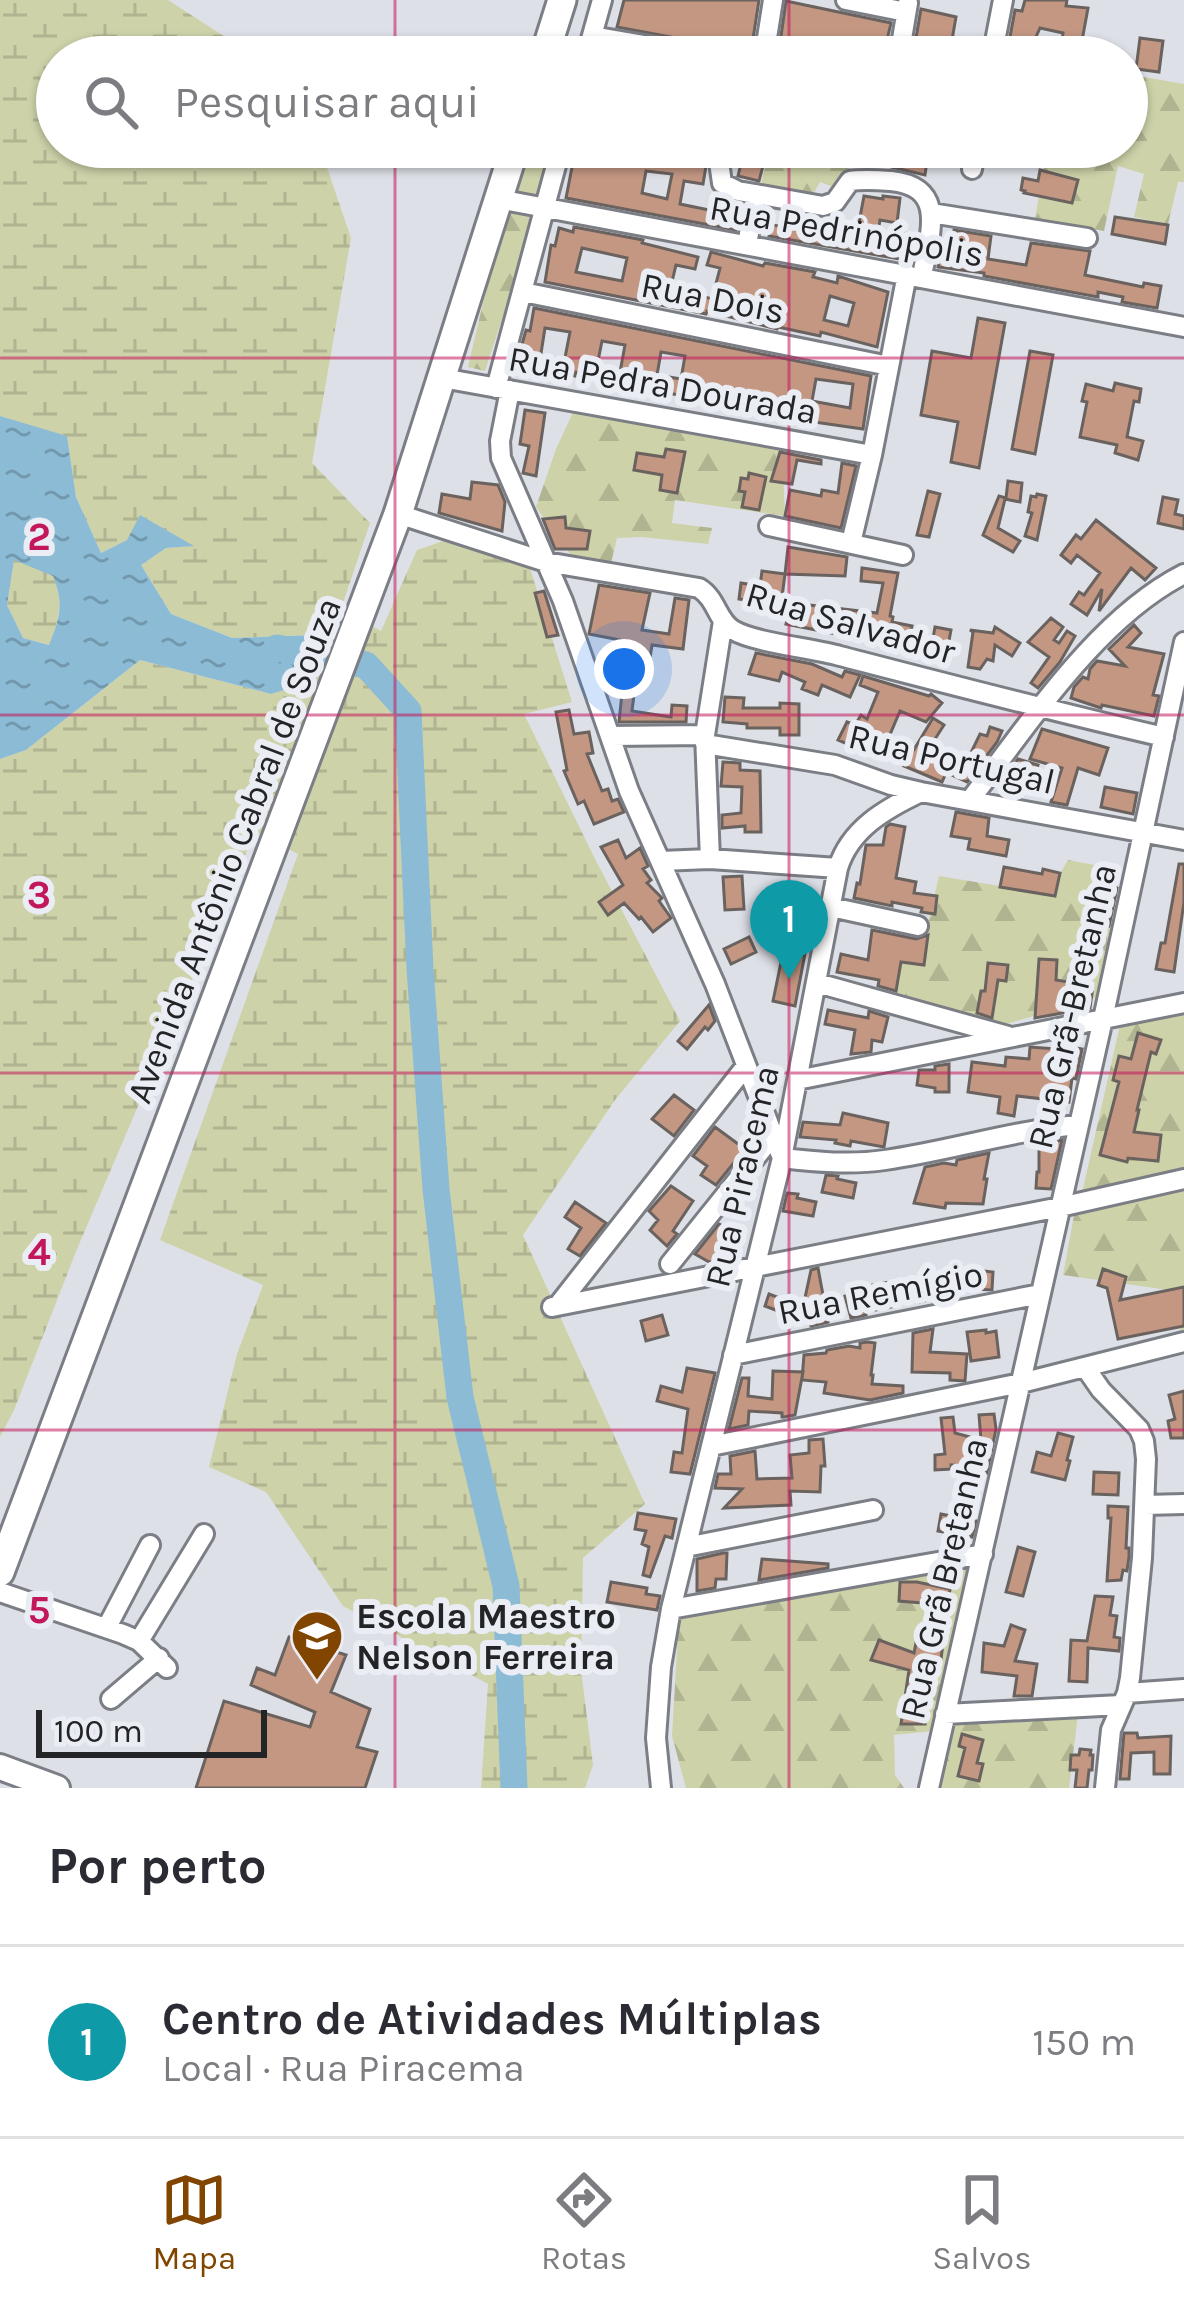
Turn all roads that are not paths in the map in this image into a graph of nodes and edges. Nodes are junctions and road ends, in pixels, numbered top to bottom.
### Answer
1 (562, 0) edge
2 (602, 0) edge
3 (773, 0) edge
4 (846, 0) edge
5 (1003, 0) edge
6 (907, 6) edge
7 (551, 36) edge
8 (592, 36) edge
9 (767, 36) edge
10 (902, 36) edge
11 (996, 36) edge
12 (508, 168) edge
13 (556, 168) edge
14 (720, 168) edge
15 (756, 194) junction
16 (498, 200) junction
17 (545, 209) junction
18 (931, 213) junction
19 (1087, 238) dead end
20 (747, 245) junction
21 (914, 275) junction
22 (523, 292) junction
23 (1184, 327) edge
24 (890, 366) junction
25 (442, 378) junction
26 (503, 389) junction
27 (872, 455) junction
28 (398, 514) junction
29 (769, 526) dead end
30 (851, 543) junction
31 (903, 555) dead end
32 (546, 562) junction
33 (1184, 574) edge
34 (723, 621) junction
35 (1184, 642) edge
36 (1182, 665) edge
37 (1041, 709) junction
38 (610, 736) junction
39 (1164, 736) junction
40 (705, 739) junction
41 (921, 792) junction
42 (970, 800) junction
43 (1143, 833) junction
44 (1184, 840) edge
45 (710, 859) junction
46 (660, 861) junction
47 (838, 868) junction
48 (831, 907) junction
49 (918, 926) dead end
50 (817, 982) junction
51 (1184, 1003) edge
52 (1103, 1019) junction
53 (1015, 1038) junction
54 (746, 1066) junction
55 (797, 1079) junction
56 (1078, 1125) junction
57 (772, 1137) junction
58 (782, 1158) junction
59 (1184, 1179) edge
60 (1060, 1207) junction
61 (670, 1264) dead end
62 (757, 1267) junction
63 (1040, 1294) junction
64 (1184, 1342) edge
65 (733, 1354) junction
66 (1084, 1367) junction
67 (1022, 1383) junction
68 (711, 1446) junction
69 (1184, 1504) edge
70 (1145, 1505) junction
71 (873, 1510) dead end
72 (204, 1534) dead end
73 (150, 1545) dead end
74 (686, 1546) junction
75 (983, 1554) junction
76 (0, 1573) edge
77 (0, 1592) edge
78 (671, 1609) junction
79 (107, 1627) junction
80 (140, 1641) junction
81 (1184, 1689) edge
82 (1124, 1699) junction
83 (111, 1700) dead end
84 (945, 1714) junction
85 (4, 1775) edge
86 (57, 1788) edge
87 (662, 1788) edge
88 (929, 1788) edge
89 (1106, 1788) edge

1 - 7 main road
2 - 8 street
3 - 9 street
4 - 6 street
5 - 11 street
6 - 10 street
12 - 16 main road, Avenida Antônio Cabral de Souza
13 - 17 street
14 - 15 street
15 - 18 street
15 - 20 street
16 - 17 street, Rua Pedrinópolis
16 - 25 main road, Avenida Antônio Cabral de Souza
17 - 20 street, Rua Pedrinópolis
17 - 22 street
18 - 19 street
18 - 21 street
20 - 21 street, Rua Pedrinópolis
21 - 23 street, Rua Pedrinópolis
21 - 24 street
22 - 24 street, Rua Dois
22 - 26 street
24 - 27 street
25 - 26 street, Rua Pedra Dourada
25 - 28 main road, Avenida Antônio Cabral de Souza
26 - 27 street, Rua Pedra Dourada
26 - 32 street
27 - 30 street
28 - 32 street, Rua Salvador
28 - 76 main road, Avenida Antônio Cabral de Souza
29 - 30 street
30 - 31 street
32 - 34 street, Rua Salvador
32 - 38 street
33 - 37 street
34 - 37 street, Rua Salvador
34 - 40 street
35 - 36 street, Rua Grã-Bretanha
36 - 39 street, Rua Grã-Bretanha
37 - 39 street, Rua Salvador
37 - 42 street
38 - 40 street, Rua Portugal
38 - 46 street
39 - 43 street, Rua Grã-Bretanha
40 - 41 street, Rua Portugal
40 - 45 street
41 - 42 street, Rua Portugal
41 - 47 street, Rua Piracema
42 - 43 street, Rua Portugal
43 - 44 street, Rua Portugal
43 - 52 street, Rua Grã-Bretanha
45 - 46 street
45 - 47 street
46 - 54 street
47 - 48 street, Rua Piracema
48 - 49 street
48 - 50 street, Rua Piracema
50 - 53 street
50 - 55 street, Rua Piracema
51 - 52 street
52 - 53 street
52 - 56 street, Rua Grã-Bretanha
53 - 55 street
54 - 57 street
54 - 62 street
55 - 58 street, Rua Piracema
56 - 58 street
56 - 60 street, Rua Grã-Bretanha
57 - 58 street
57 - 61 street
58 - 62 street, Rua Piracema
59 - 60 street
60 - 62 street
60 - 63 street, Rua Grã-Bretanha
62 - 65 street, Rua Piracema
63 - 65 street, Rua Remígio
63 - 67 street, Rua Grã-Bretanha
64 - 66 street
65 - 68 street, Rua Piracema
66 - 67 street
66 - 70 street
67 - 68 street
67 - 75 street, Rua Grã Bretanha
68 - 74 street, Rua Piracema
69 - 70 street
70 - 82 street
71 - 74 street
72 - 80 street
73 - 79 street
74 - 78 street, Rua Piracema
75 - 78 street
75 - 84 street, Rua Grã Bretanha
77 - 79 street
78 - 87 street, Rua Piracema
79 - 80 street
80 - 83 street
81 - 82 street
82 - 84 street
82 - 89 street
84 - 88 street, Rua Grã Bretanha
85 - 86 street

